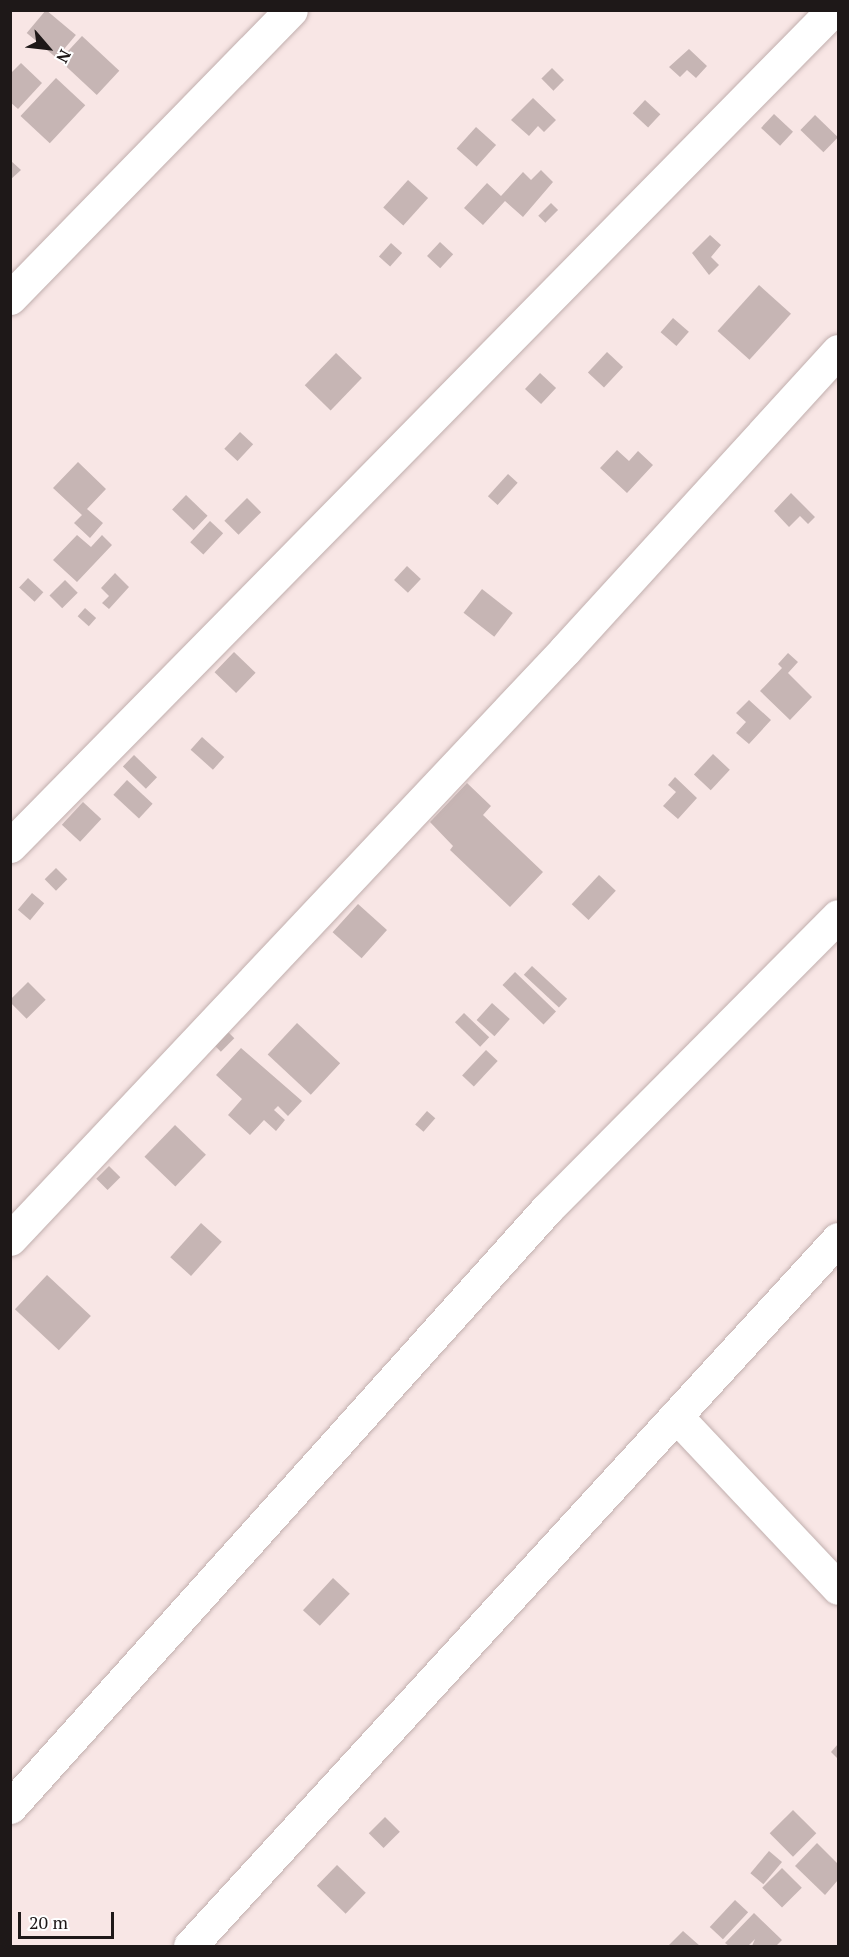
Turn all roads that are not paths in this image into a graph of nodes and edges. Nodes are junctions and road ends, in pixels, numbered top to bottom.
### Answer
1 (291, 10) edge
2 (833, 10) edge
3 (10, 298) edge
4 (838, 351) edge
5 (10, 846) edge
6 (838, 916) edge
7 (10, 1239) edge
8 (838, 1239) edge
9 (676, 1416) junction
10 (838, 1588) edge
11 (10, 1807) edge
12 (190, 1947) edge

1 - 3 street
2 - 5 street
4 - 7 street
6 - 11 street
8 - 9 street
9 - 10 street
9 - 12 street

